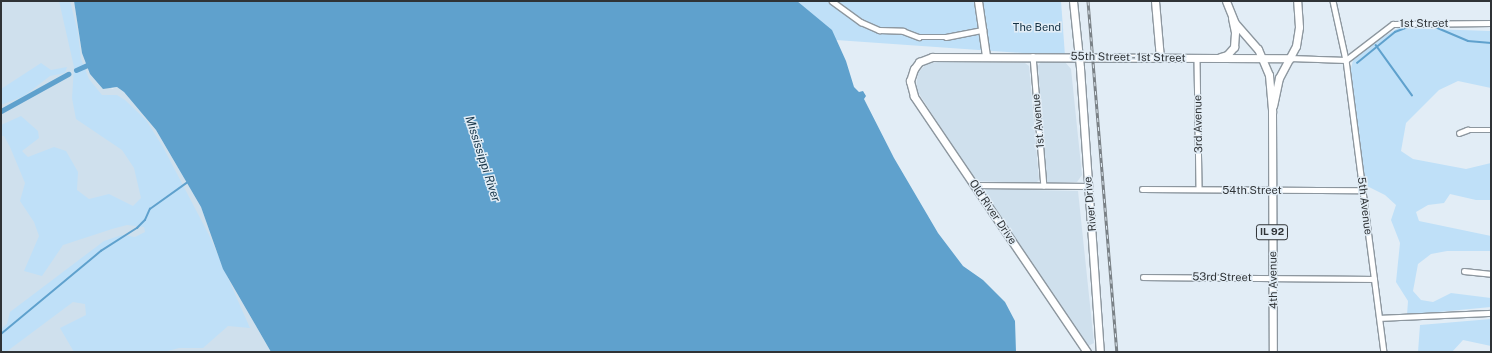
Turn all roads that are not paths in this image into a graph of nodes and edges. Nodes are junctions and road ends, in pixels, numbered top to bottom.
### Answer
1 (832, 1) edge
2 (978, 1) edge
3 (1073, 1) edge
4 (1155, 1) edge
5 (1226, 1) edge
6 (1297, 1) edge
7 (1333, 1) edge
8 (1231, 15) junction
9 (1491, 23) edge
10 (983, 30) junction
11 (986, 56) junction
12 (1033, 56) junction
13 (1078, 57) junction
14 (1160, 58) junction
15 (1263, 58) junction
16 (1290, 58) junction
17 (1197, 59) junction
18 (1214, 59) junction
19 (1346, 60) junction
20 (914, 68) joint
21 (1272, 112) junction
22 (1491, 130) edge
23 (1460, 133) dead end
24 (974, 185) junction
25 (1044, 186) junction
26 (1088, 186) junction
27 (1142, 189) dead end
28 (1199, 189) junction
29 (1272, 190) junction
30 (1363, 190) junction
31 (1464, 271) dead end
32 (1491, 274) edge
33 (1143, 277) dead end
34 (1273, 278) junction
35 (1374, 279) junction
36 (1491, 313) edge
37 (1380, 318) junction
38 (1087, 352) edge
39 (1100, 352) edge
40 (1273, 352) edge
41 (1384, 352) edge

1 - 10 street
2 - 10 street
3 - 13 street, River Drive
4 - 14 street
5 - 8 street, IL 92
6 - 16 street, IL 92
7 - 19 street, 5th Avenue
8 - 15 street, IL 92
8 - 18 street
9 - 19 street, 1st Street
10 - 11 street
11 - 12 street, 55th Street - 1st Street
11 - 20 street, 55th Street - 1st Street
12 - 13 street, 55th Street - 1st Street
12 - 25 street, 1st Avenue
13 - 14 street, 55th Street - 1st Street
13 - 26 street, River Drive
14 - 17 street, 55th Street - 1st Street
15 - 16 street, 55th Street - 1st Street
15 - 18 street, 55th Street - 1st Street
15 - 21 street, 4th Avenue / IL 92
16 - 19 street, 55th Street - 1st Street
16 - 21 street, 4th Avenue / IL 92
17 - 18 street, 55th Street - 1st Street
17 - 28 street, 3rd Avenue
19 - 30 street, 5th Avenue
20 - 24 street, Old River Drive
21 - 29 street, 4th Avenue / IL 92
22 - 23 street
24 - 25 street
24 - 38 street, Old River Drive
25 - 26 street
26 - 39 street, River Drive
27 - 28 street, 54th Street
28 - 29 street, 54th Street
29 - 30 street, 54th Street
29 - 34 street, 4th Avenue / IL 92
30 - 35 street, 5th Avenue
31 - 32 street
33 - 34 street, 53rd Street
34 - 35 street, 53rd Street
34 - 40 street, 4th Avenue / IL 92
35 - 37 street, 5th Avenue
36 - 37 street
37 - 41 street, 5th Avenue

